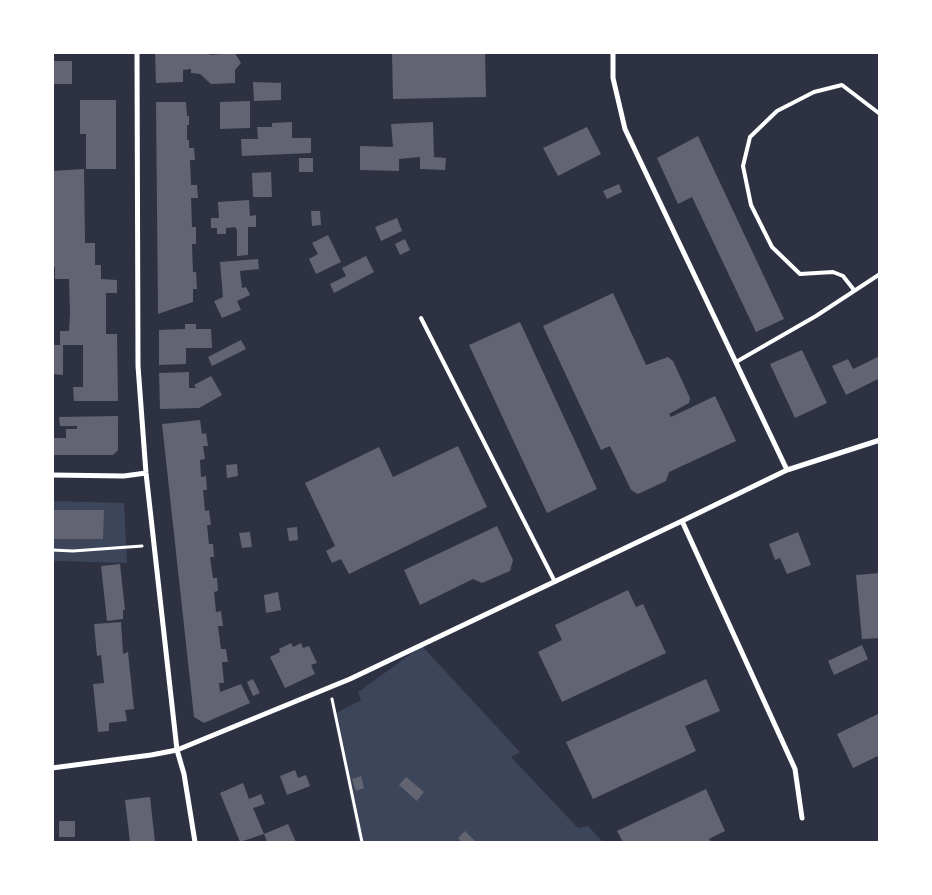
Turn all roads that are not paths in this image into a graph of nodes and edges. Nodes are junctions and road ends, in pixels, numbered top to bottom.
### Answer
1 (137, 52) edge
2 (613, 52) edge
3 (880, 114) edge
4 (880, 274) edge
5 (854, 290) junction
6 (421, 318) dead end
7 (736, 362) junction
8 (880, 440) edge
9 (786, 470) junction
10 (146, 473) junction
11 (52, 475) edge
12 (682, 521) junction
13 (555, 582) junction
14 (177, 750) junction
15 (52, 768) edge
16 (802, 818) dead end
17 (195, 842) edge

1 - 10 street
2 - 7 street
3 - 5 lane
4 - 5 lane
5 - 7 lane
6 - 13 lane
7 - 9 street
8 - 9 street
9 - 12 street
10 - 11 street
10 - 14 street
12 - 13 street
12 - 16 street
13 - 14 street
14 - 15 street
14 - 17 street

